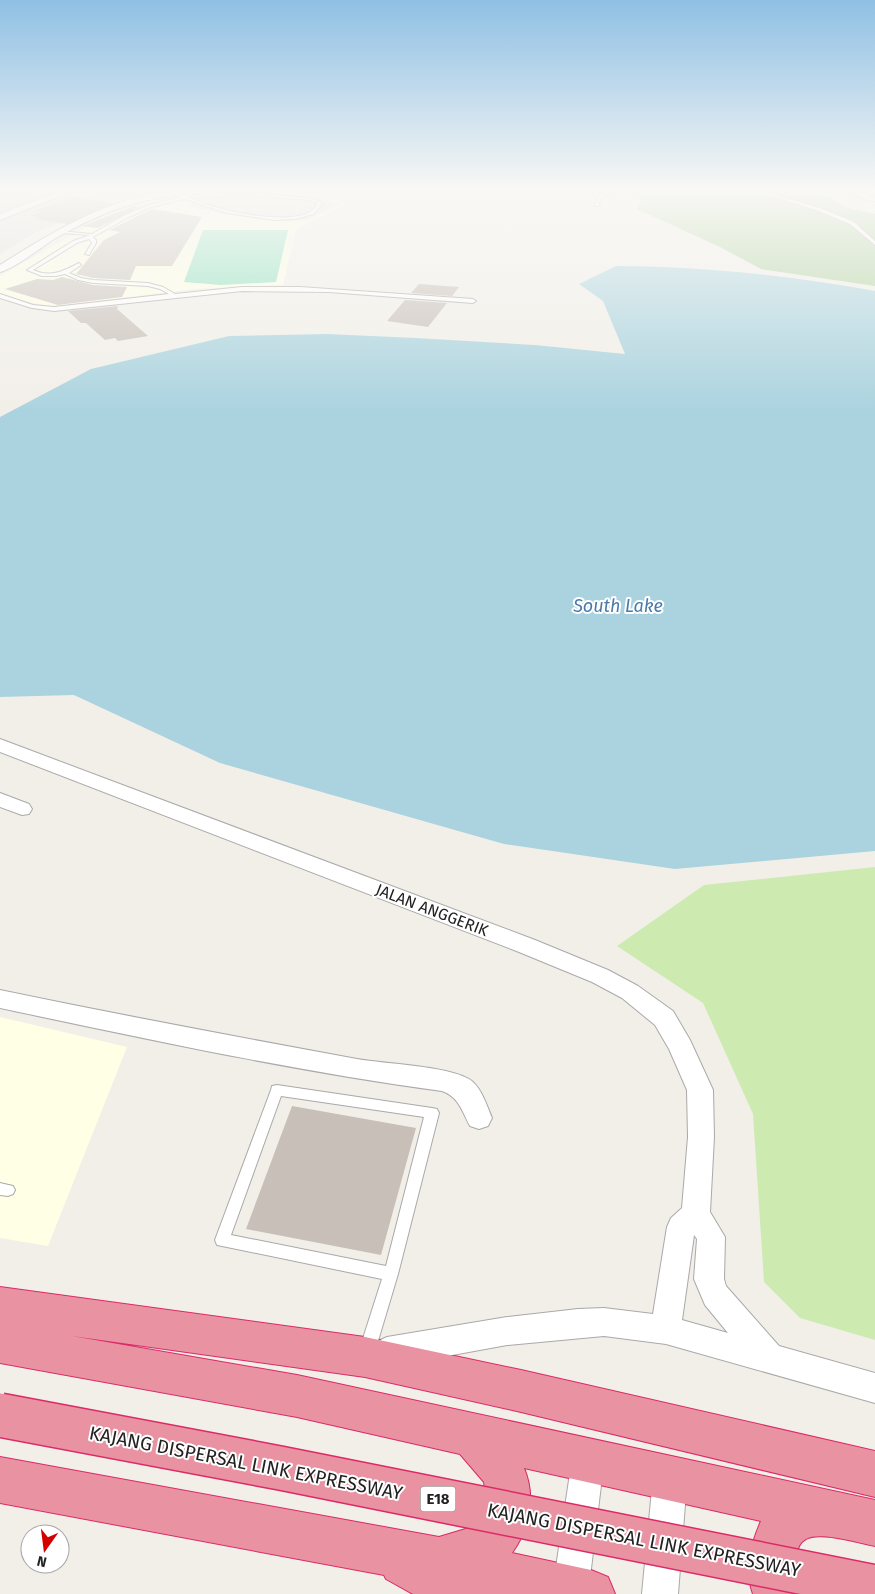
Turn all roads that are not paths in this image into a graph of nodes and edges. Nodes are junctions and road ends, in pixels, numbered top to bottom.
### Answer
1 (38, 264) edge
2 (79, 264) dead end
3 (67, 274) junction
4 (174, 295) junction
5 (0, 296) edge
6 (473, 301) dead end
7 (0, 745) edge
8 (0, 799) edge
9 (22, 809) dead end
10 (0, 999) edge
11 (479, 1118) dead end
12 (696, 1214) junction
13 (391, 1274) junction
14 (0, 1306) edge
15 (666, 1330) junction
16 (0, 1343) edge
17 (365, 1357) junction
18 (770, 1360) junction
19 (875, 1388) edge
20 (0, 1415) edge
21 (470, 1433) junction
22 (588, 1460) junction
23 (875, 1474) edge
24 (670, 1478) junction
25 (0, 1480) edge
26 (863, 1521) edge
27 (449, 1577) edge
28 (875, 1587) edge
29 (577, 1592) edge
30 (660, 1594) edge
31 (777, 1594) edge

1 - 3 lane
2 - 3 lane
3 - 4 lane
4 - 5 lane
4 - 6 lane
7 - 12 street, JALAN ANGGERIK
8 - 9 street
10 - 11 street
12 - 15 street
12 - 18 street
13 - 13 lane
13 - 17 lane
14 - 17 highway
15 - 17 street
15 - 18 street
16 - 21 highway
17 - 23 highway
18 - 19 street
20 - 28 highway, KAJANG DISPERSAL LINK EXPRESSWAY / E18, bridge
21 - 22 highway
21 - 27 highway
22 - 24 highway
22 - 29 street
24 - 26 highway
24 - 30 street
25 - 27 highway
26 - 31 highway
27 - 29 highway

